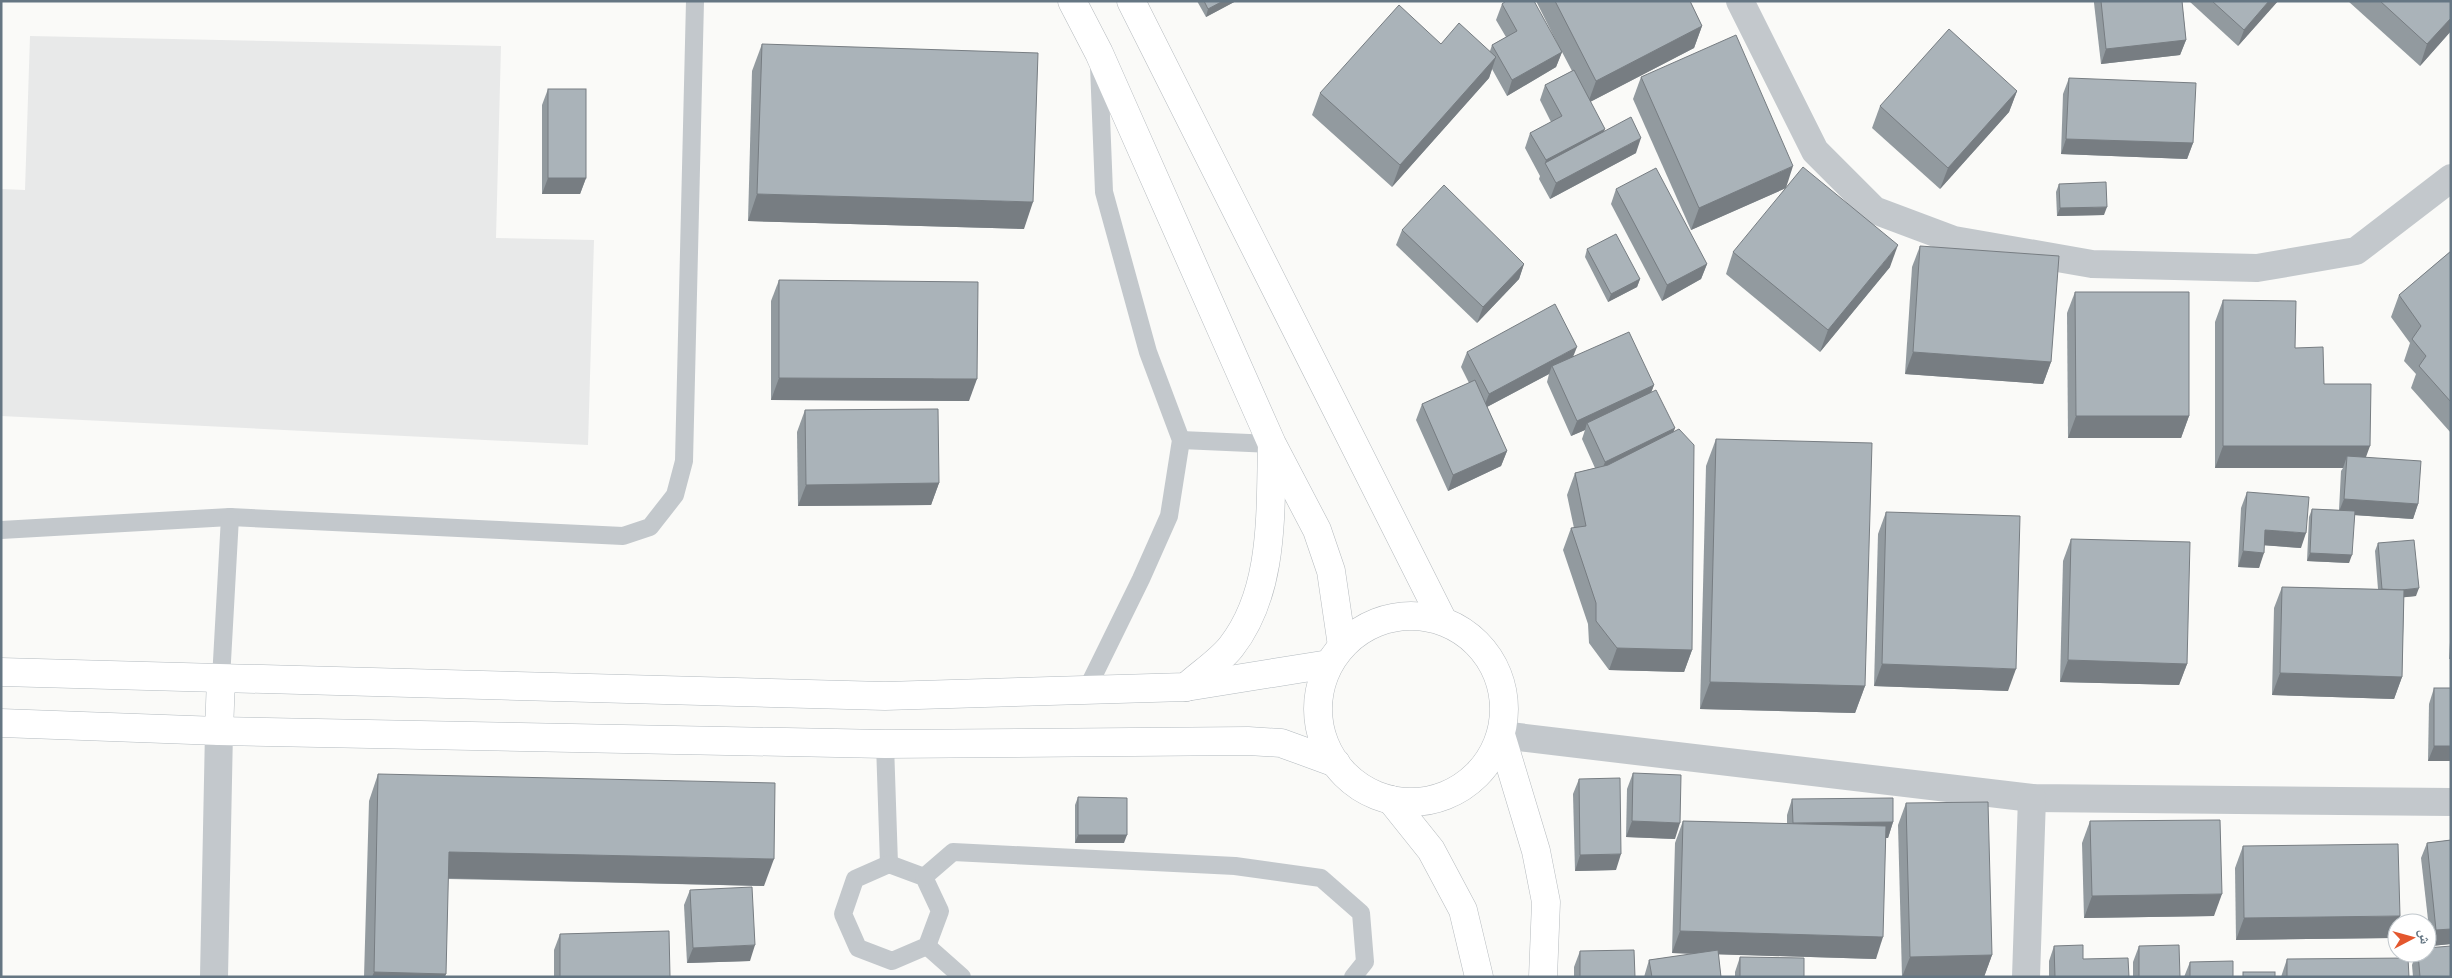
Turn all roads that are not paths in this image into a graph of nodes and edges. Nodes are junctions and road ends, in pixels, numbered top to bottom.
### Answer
1 (695, 1) edge
2 (1072, 1) edge
3 (1131, 1) edge
4 (1740, 1) edge
5 (1099, 53) junction
6 (2451, 178) edge
7 (1181, 440) junction
8 (1272, 444) junction
9 (230, 517) junction
10 (1, 530) edge
11 (1443, 621) junction
12 (1336, 655) junction
13 (1, 672) edge
14 (221, 679) junction
15 (1186, 687) junction
16 (1086, 691) junction
17 (1, 723) edge
18 (219, 731) junction
19 (1501, 735) junction
20 (885, 744) junction
21 (1336, 763) junction
22 (2032, 798) junction
23 (1391, 800) junction
24 (2451, 802) edge
25 (889, 864) junction
26 (924, 878) junction
27 (927, 946) junction
28 (214, 977) edge
29 (962, 977) edge
30 (1353, 977) edge
31 (1479, 977) edge
32 (1543, 977) edge
33 (2026, 977) edge

1 - 9 lane
2 - 5 main road
3 - 11 main road
4 - 6 street
5 - 7 lane
5 - 8 main road
7 - 8 lane
7 - 16 lane
8 - 12 main road
8 - 15 main road
9 - 10 lane
9 - 14 lane
11 - 12 main road
11 - 19 main road
12 - 15 main road
12 - 21 main road
13 - 14 main road
14 - 16 main road
14 - 18 main road
15 - 16 main road
17 - 18 main road
18 - 20 main road
18 - 28 street
19 - 22 street
19 - 23 main road
19 - 32 main road
20 - 21 main road
20 - 25 lane
21 - 23 main road
22 - 24 street
22 - 33 street
23 - 31 main road
25 - 26 lane
25 - 27 lane
26 - 27 lane
26 - 30 lane
27 - 29 lane

